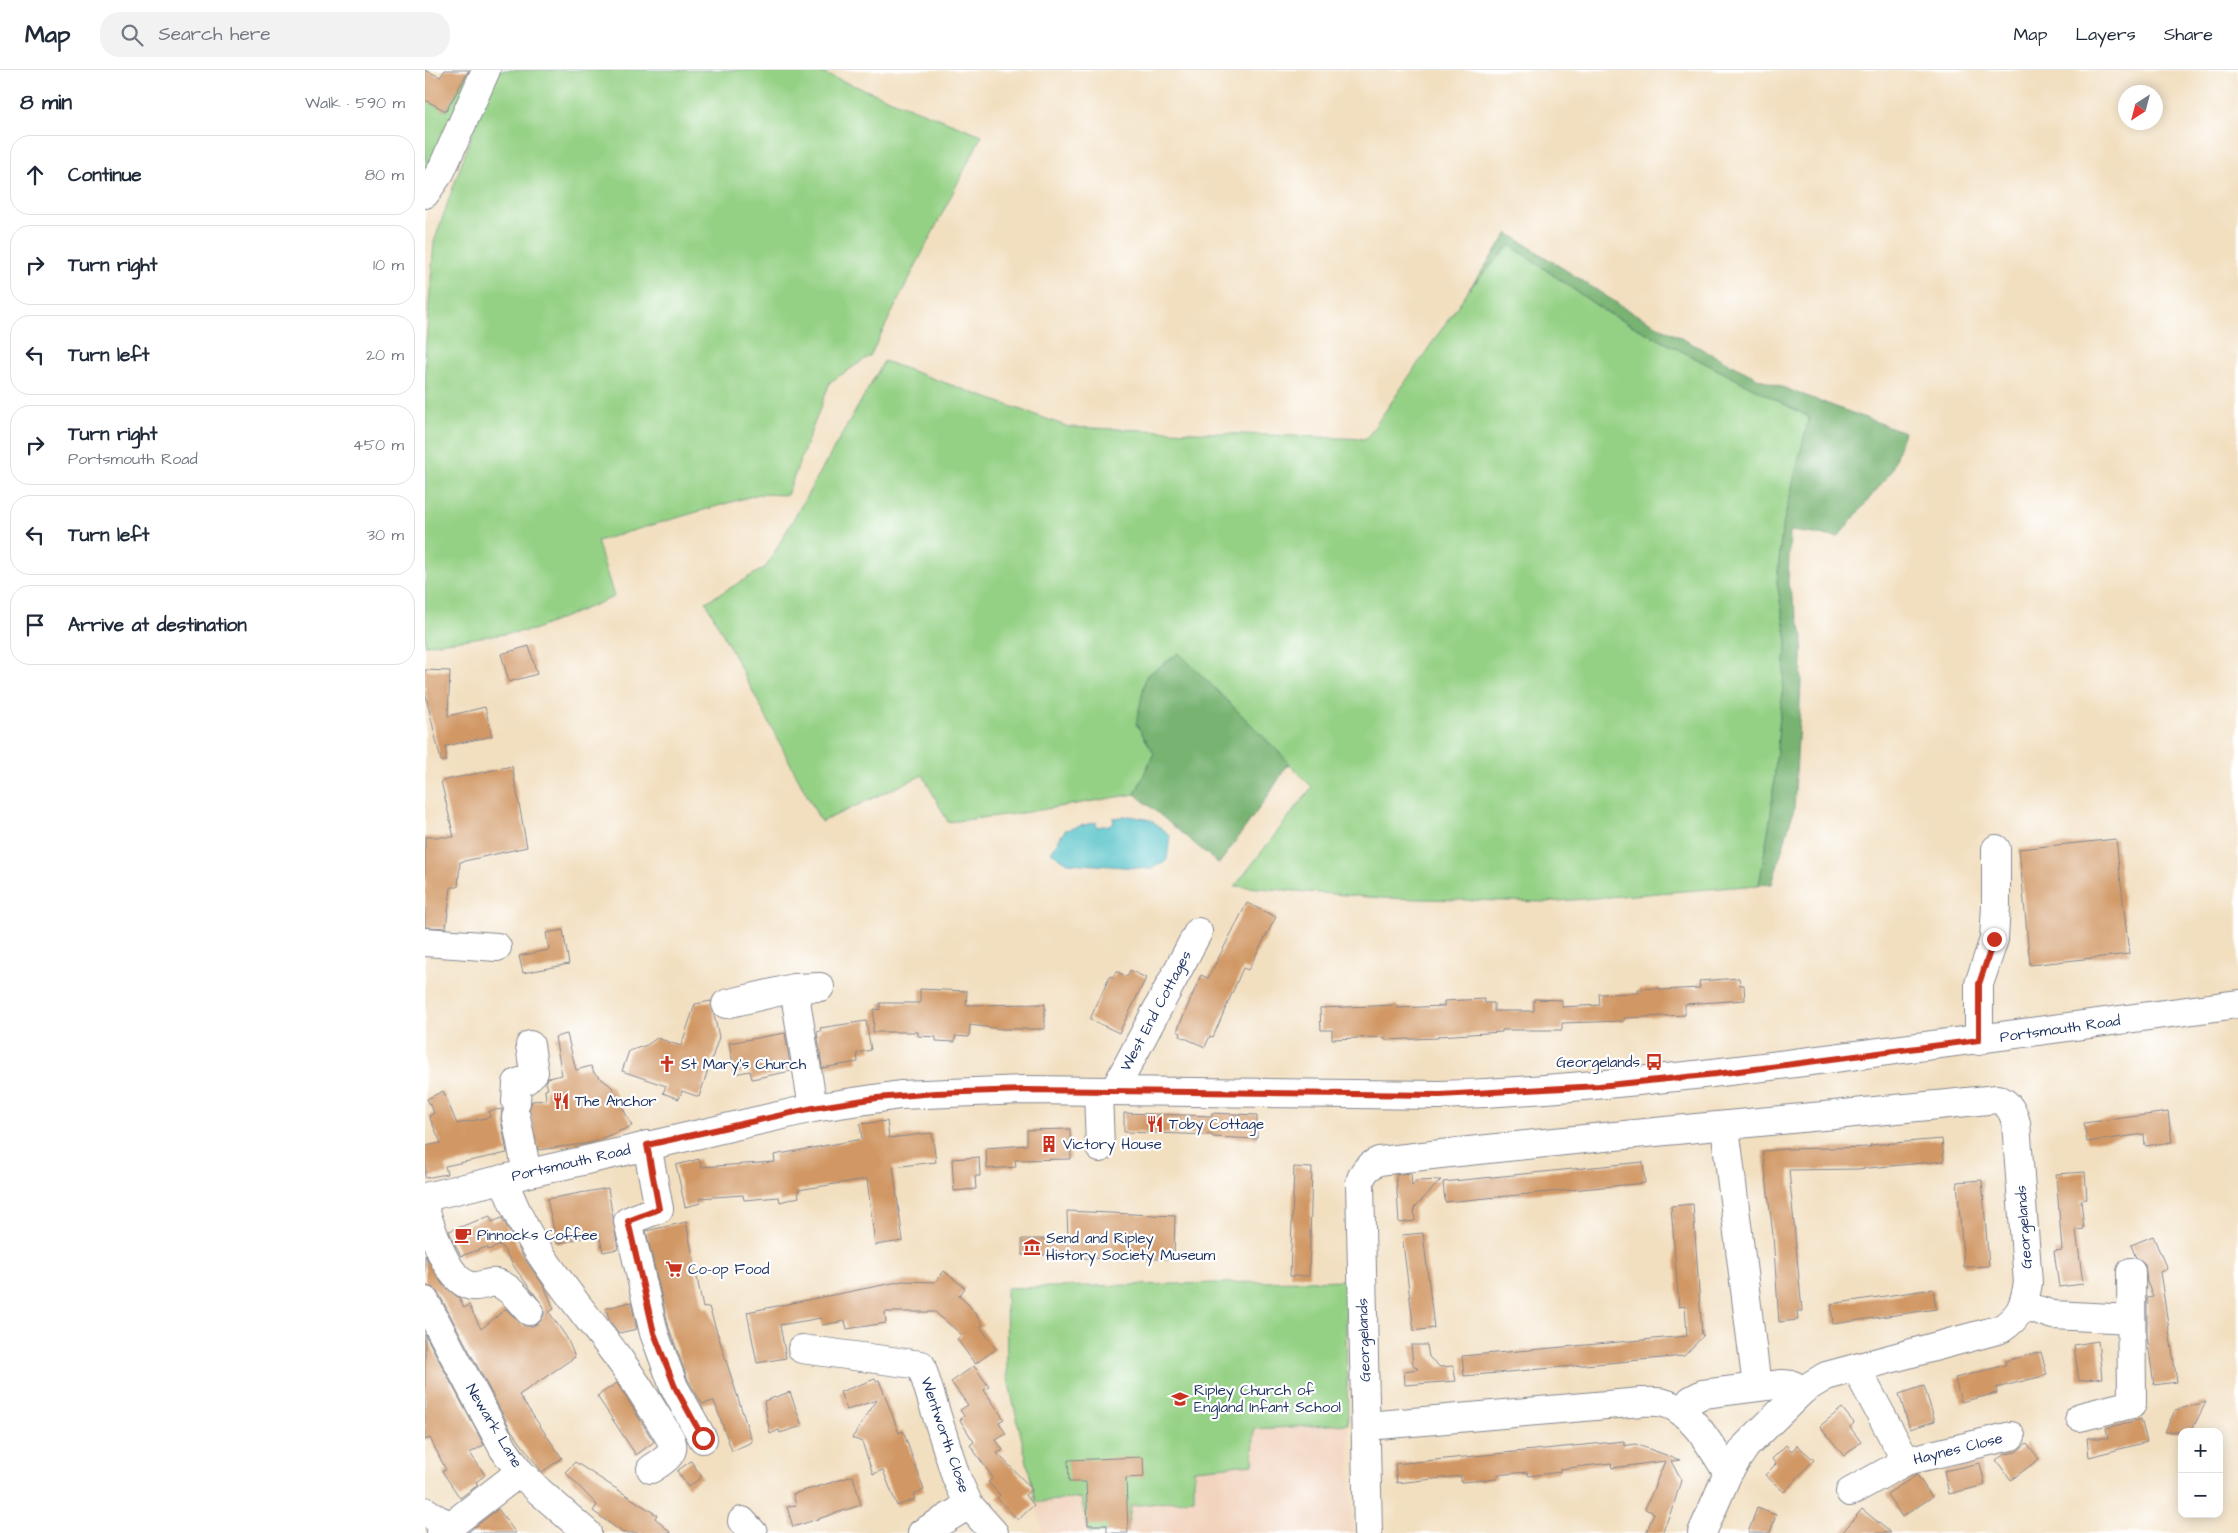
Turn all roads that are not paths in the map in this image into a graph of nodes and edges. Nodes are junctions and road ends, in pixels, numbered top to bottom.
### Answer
1 (486, 70) edge
2 (425, 194) edge
3 (1995, 849) dead end
4 (1198, 932) dead end
5 (425, 942) edge
6 (497, 947) dead end
7 (726, 1004) dead end
8 (2238, 1004) edge
9 (1979, 1040) junction
10 (529, 1045) dead end
11 (1106, 1091) junction
12 (813, 1108) junction
13 (1725, 1126) junction
14 (647, 1145) junction
15 (1100, 1148) dead end
16 (515, 1176) junction
17 (425, 1198) edge
18 (425, 1210) edge
19 (2131, 1272) dead end
20 (425, 1301) edge
21 (2023, 1305) junction
22 (529, 1311) dead end
23 (2131, 1319) junction
24 (802, 1349) dead end
25 (1856, 1368) junction
26 (1757, 1387) junction
27 (1803, 1390) junction
28 (1682, 1412) junction
29 (2080, 1417) dead end
30 (1367, 1426) junction
31 (2011, 1436) dead end
32 (703, 1438) dead end
33 (1906, 1461) junction
34 (651, 1468) dead end
35 (520, 1472) junction
36 (1728, 1473) junction
37 (1850, 1492) dead end
38 (969, 1505) junction
39 (425, 1511) edge
40 (446, 1529) edge
41 (587, 1533) edge
42 (922, 1533) edge
43 (994, 1533) edge
44 (1368, 1533) edge
45 (1702, 1533) edge

1 - 2 street
3 - 9 street
4 - 11 street, West End Cottages
5 - 6 street
7 - 12 street
8 - 9 street, Portsmouth Road
9 - 11 street, Portsmouth Road
10 - 16 street
11 - 12 street, Portsmouth Road
11 - 15 street
12 - 14 street, Portsmouth Road
13 - 21 street, Georgelands
13 - 26 street
13 - 30 street, Georgelands
14 - 16 street, Portsmouth Road
14 - 32 street
16 - 17 street, Portsmouth Road
16 - 34 street
18 - 22 street
19 - 23 street
20 - 35 street, Newark Lane
21 - 23 street
21 - 25 street, Georgelands
23 - 29 street
24 - 38 street, Wentworth Close
25 - 27 street, Georgelands
25 - 33 street, Haynes Close
26 - 27 street
26 - 28 street
27 - 36 street, Georgelands
28 - 30 street
28 - 36 street
30 - 44 street, Georgelands
31 - 33 street, Haynes Close
33 - 37 street, Haynes Close
35 - 40 street
35 - 41 street, Newark Lane
36 - 45 street, Georgelands
38 - 42 street, Wentworth Close
38 - 43 street, Wentworth Close
39 - 40 street

